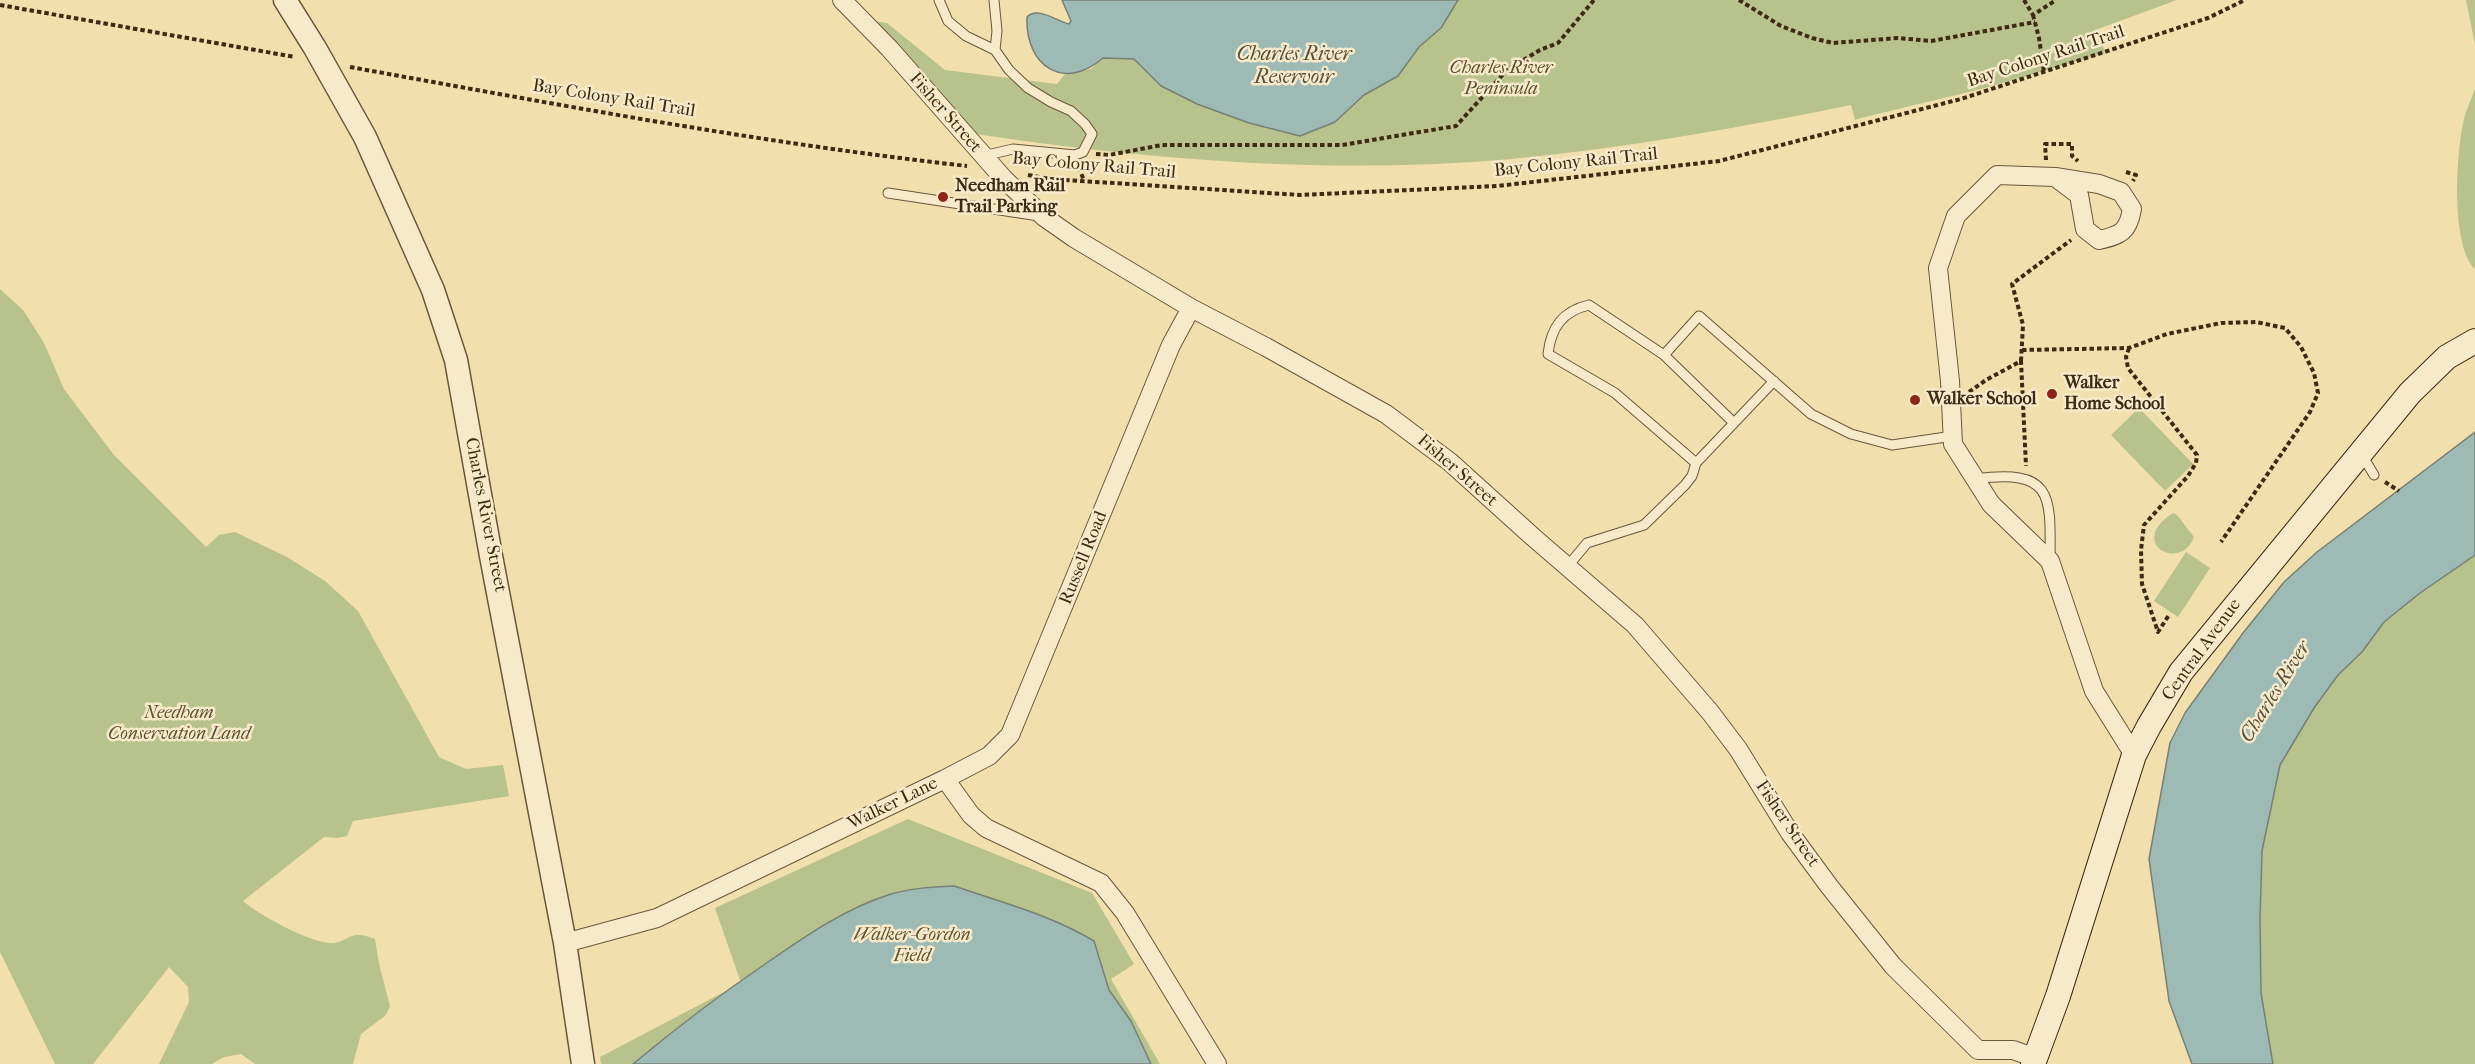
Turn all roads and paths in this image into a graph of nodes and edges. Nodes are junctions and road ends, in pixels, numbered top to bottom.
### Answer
1 (285, 0) edge
2 (842, 0) edge
3 (939, 0) edge
4 (994, 0) edge
5 (1594, 0) edge
6 (1739, 0) edge
7 (2025, 0) edge
8 (2056, 0) edge
9 (2245, 0) edge
10 (0, 5) edge
11 (2033, 15) junction
12 (2035, 22) junction
13 (994, 50) junction
14 (324, 62) junction
15 (2044, 72) junction
16 (1083, 153) junction
17 (989, 163) junction
18 (2055, 177) dead end
19 (888, 194) dead end
20 (1044, 217) junction
21 (1191, 308) junction
22 (2475, 341) edge
23 (2129, 348) junction
24 (2022, 350) dead end
25 (1664, 355) junction
26 (1774, 381) junction
27 (1967, 394) dead end
28 (1734, 423) junction
29 (1953, 436) junction
30 (2361, 453) junction
31 (1696, 463) junction
32 (2017, 467) dead end
33 (2374, 475) dead end
34 (1975, 479) junction
35 (2221, 542) dead end
36 (2050, 561) junction
37 (1567, 567) junction
38 (2169, 615) dead end
39 (2134, 755) junction
40 (945, 779) junction
41 (565, 943) junction
42 (1978, 1057) edge
43 (2035, 1061) edge
44 (583, 1064) edge
45 (1217, 1064) edge

1 - 14 street, Charles River Street
2 - 17 street, Fisher Street
3 - 13 lane
4 - 13 lane
5 - 16 path
6 - 12 path
7 - 11 path
8 - 11 path
9 - 15 path, Bay Colony Rail Trail
10 - 14 path, Bay Colony Rail Trail
11 - 12 path
12 - 15 path
13 - 16 lane
14 - 17 path, Bay Colony Rail Trail
14 - 41 street, Charles River Street
15 - 17 path, Bay Colony Rail Trail
16 - 17 lane
17 - 20 street, Fisher Street
18 - 29 street
19 - 20 lane
20 - 21 street, Fisher Street
21 - 37 street, Fisher Street
21 - 40 street, Russell Road
22 - 30 main road, Central Avenue
23 - 24 path
23 - 35 path
23 - 38 path
25 - 26 lane
25 - 28 lane
25 - 31 lane
26 - 28 lane
26 - 29 lane
27 - 32 path
28 - 31 lane
29 - 34 street
30 - 33 lane
30 - 39 main road, Central Avenue
31 - 37 lane
34 - 36 street
34 - 36 lane
36 - 39 street
37 - 42 street, Fisher Street
39 - 43 main road, Central Avenue
40 - 41 street, Walker Lane
40 - 45 street, Walker Lane
41 - 44 street, Charles River Street
42 - 43 street, Fisher Street

